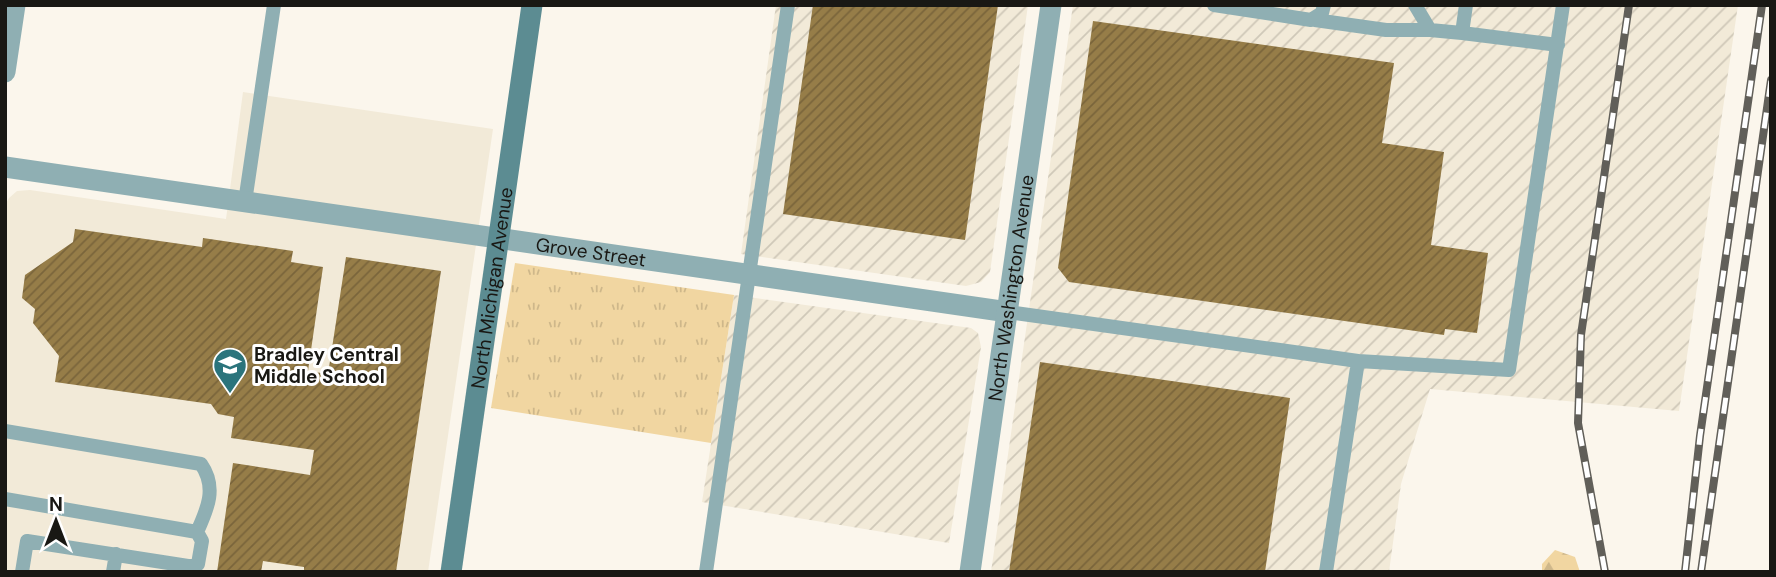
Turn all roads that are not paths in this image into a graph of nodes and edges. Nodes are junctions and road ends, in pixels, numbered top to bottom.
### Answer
1 (15, 5) edge
2 (274, 5) edge
3 (532, 5) edge
4 (789, 5) edge
5 (1051, 5) edge
6 (1214, 5) edge
7 (1324, 5) edge
8 (1415, 5) edge
9 (1466, 5) edge
10 (1563, 5) edge
11 (1315, 20) junction
12 (1430, 30) junction
13 (1462, 33) junction
14 (1558, 45) junction
15 (5, 72) edge
16 (5, 167) edge
17 (245, 202) junction
18 (498, 239) junction
19 (749, 275) junction
20 (1008, 312) junction
21 (1358, 361) junction
22 (5, 430) edge
23 (5, 499) edge
24 (197, 532) junction
25 (116, 554) junction
26 (197, 568) edge
27 (22, 572) edge
28 (113, 572) edge
29 (451, 572) edge
30 (706, 572) edge
31 (970, 572) edge
32 (1326, 572) edge

1 - 15 street
2 - 17 lane
3 - 18 street, North Michigan Avenue
4 - 19 lane
5 - 20 street, North Washington Avenue
6 - 11 lane
7 - 11 lane
8 - 12 lane
9 - 13 lane
10 - 14 lane
11 - 12 lane
12 - 13 lane
13 - 14 lane
14 - 21 lane
16 - 17 street, Grove Street
17 - 18 street, Grove Street
18 - 19 street, Grove Street
18 - 29 street, North Michigan Avenue
19 - 20 street, Grove Street
19 - 30 lane
20 - 21 lane
20 - 31 street, North Washington Avenue
21 - 32 lane
22 - 24 lane
23 - 24 lane
24 - 26 lane
25 - 26 lane
25 - 27 lane
25 - 28 lane

